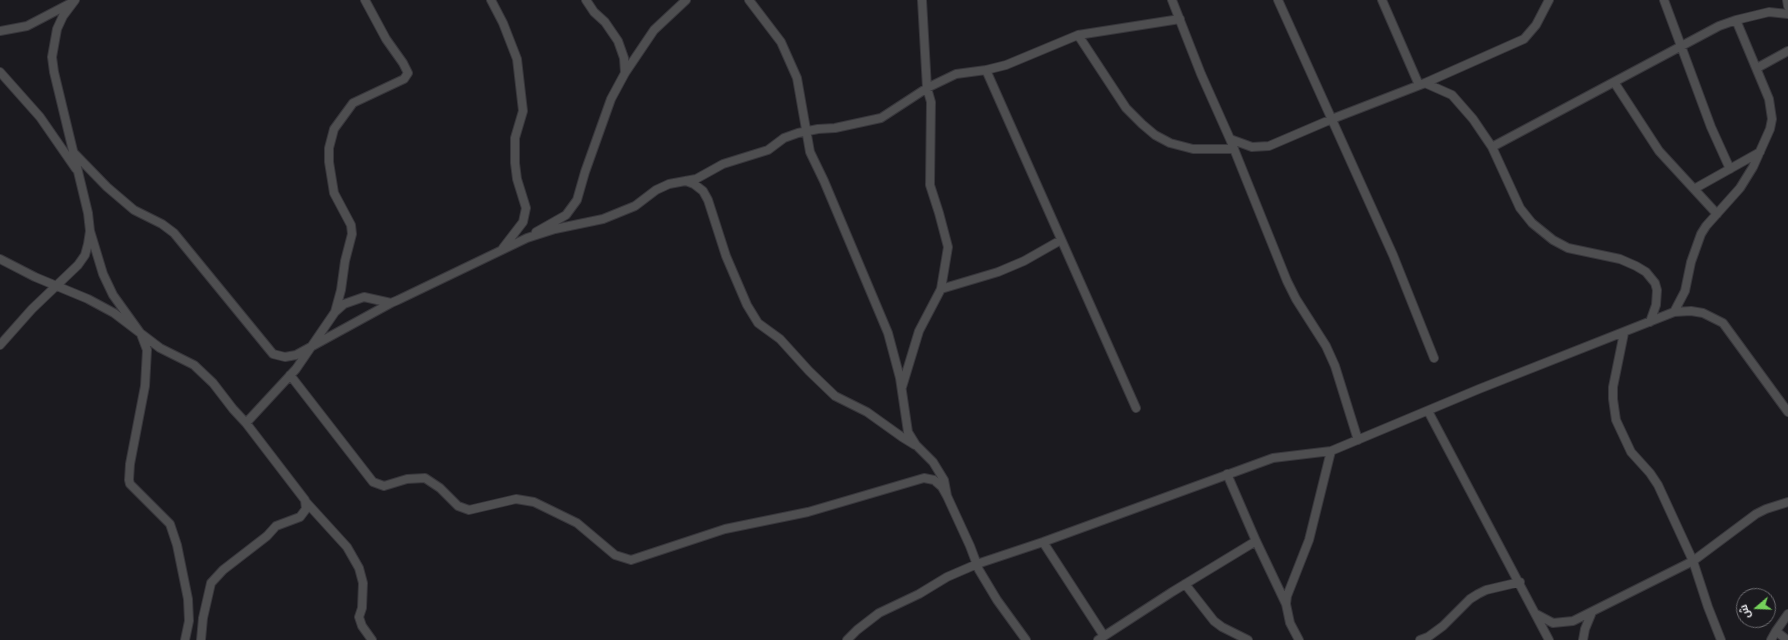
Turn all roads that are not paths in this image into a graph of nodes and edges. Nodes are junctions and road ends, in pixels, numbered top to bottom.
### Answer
1 (75, 0) edge
2 (365, 0) edge
3 (491, 0) edge
4 (586, 0) edge
5 (686, 0) edge
6 (749, 0) edge
7 (922, 0) edge
8 (1172, 0) edge
9 (1278, 0) edge
10 (1382, 0) edge
11 (1549, 0) edge
12 (1664, 0) edge
13 (1787, 0) edge
14 (1788, 6) edge
15 (1788, 14) edge
16 (1180, 19) junction
17 (1736, 20) junction
18 (0, 31) edge
19 (1078, 35) junction
20 (1681, 47) junction
21 (1788, 51) edge
22 (1757, 68) junction
23 (986, 70) junction
24 (0, 72) edge
25 (625, 73) junction
26 (1614, 82) junction
27 (1422, 84) junction
28 (926, 88) junction
29 (1332, 119) junction
30 (806, 131) junction
31 (1230, 139) junction
32 (1492, 147) junction
33 (1234, 149) junction
34 (1760, 152) junction
35 (74, 153) junction
36 (1730, 169) junction
37 (78, 173) junction
38 (684, 180) junction
39 (1694, 189) junction
40 (1717, 214) junction
41 (90, 231) junction
42 (527, 238) junction
43 (1061, 240) junction
44 (502, 249) junction
45 (0, 259) edge
46 (57, 285) junction
47 (941, 289) junction
48 (391, 303) junction
49 (335, 312) junction
50 (1674, 312) junction
51 (1650, 322) junction
52 (1624, 333) junction
53 (141, 334) junction
54 (0, 345) edge
55 (311, 348) junction
56 (1434, 358) dead end
57 (290, 375) junction
58 (902, 391) junction
59 (1136, 408) dead end
60 (1428, 411) junction
61 (1788, 412) edge
62 (246, 423) junction
63 (1358, 440) junction
64 (916, 445) junction
65 (1331, 451) junction
66 (1227, 474) junction
67 (947, 496) junction
68 (306, 502) junction
69 (1788, 502) edge
70 (1256, 541) junction
71 (1043, 542) junction
72 (1693, 561) junction
73 (977, 564) junction
74 (1520, 582) junction
75 (1185, 584) junction
76 (1286, 604) junction
77 (1592, 612) junction
78 (1536, 614) junction
79 (1788, 614) edge
80 (1776, 631) junction
81 (1101, 638) edge
82 (185, 640) edge
83 (201, 640) edge
84 (372, 640) edge
85 (848, 640) edge
86 (1026, 640) edge
87 (1248, 640) edge
88 (1299, 640) edge
89 (1420, 640) edge
90 (1549, 640) edge
91 (1583, 640) edge
92 (1721, 640) edge
93 (1771, 640) edge
94 (1787, 640) edge

1 - 18 street
1 - 35 street
2 - 49 street
3 - 44 street
4 - 25 street
5 - 25 street
6 - 30 street
7 - 28 street
8 - 16 street
9 - 29 street
10 - 27 street
11 - 27 street
12 - 20 street
13 - 14 street
15 - 17 street
16 - 19 street
16 - 31 street
17 - 20 street
17 - 22 street
19 - 23 street
19 - 33 street
20 - 26 street
20 - 36 street
21 - 22 street
22 - 34 street
23 - 28 street
23 - 43 street
24 - 37 street
25 - 42 street
26 - 32 street
26 - 39 street
27 - 29 street
27 - 32 street
28 - 30 street
28 - 47 street
29 - 31 street
29 - 56 street
30 - 38 street
30 - 58 street
31 - 33 street
32 - 51 street
33 - 63 street
34 - 36 street
34 - 40 street
35 - 37 street
35 - 55 street
36 - 39 street
37 - 41 street
38 - 42 street
38 - 64 street
39 - 40 street
40 - 50 street
41 - 46 street
41 - 53 street
42 - 44 street
43 - 47 street
43 - 59 street
44 - 48 street
45 - 46 street
46 - 53 street
46 - 54 street
47 - 58 street
48 - 49 street
48 - 55 street
49 - 55 street
50 - 51 street
50 - 61 street
51 - 52 street
52 - 60 street
52 - 72 street
53 - 62 street
53 - 82 street
55 - 57 street
57 - 62 street
57 - 67 street
58 - 64 street
60 - 63 street
60 - 74 street
62 - 68 street
63 - 65 street
64 - 67 street
65 - 66 street
65 - 76 street
66 - 70 street
66 - 71 street
67 - 73 street
68 - 83 street
68 - 84 street
69 - 72 street
70 - 75 street
70 - 76 street
71 - 73 street
71 - 81 street
72 - 77 street
72 - 92 street
73 - 85 street
73 - 86 street
74 - 78 street
74 - 89 street
75 - 81 street
75 - 87 street
76 - 88 street
77 - 78 street
77 - 91 street
78 - 90 street
79 - 80 street
80 - 93 street
80 - 94 street

